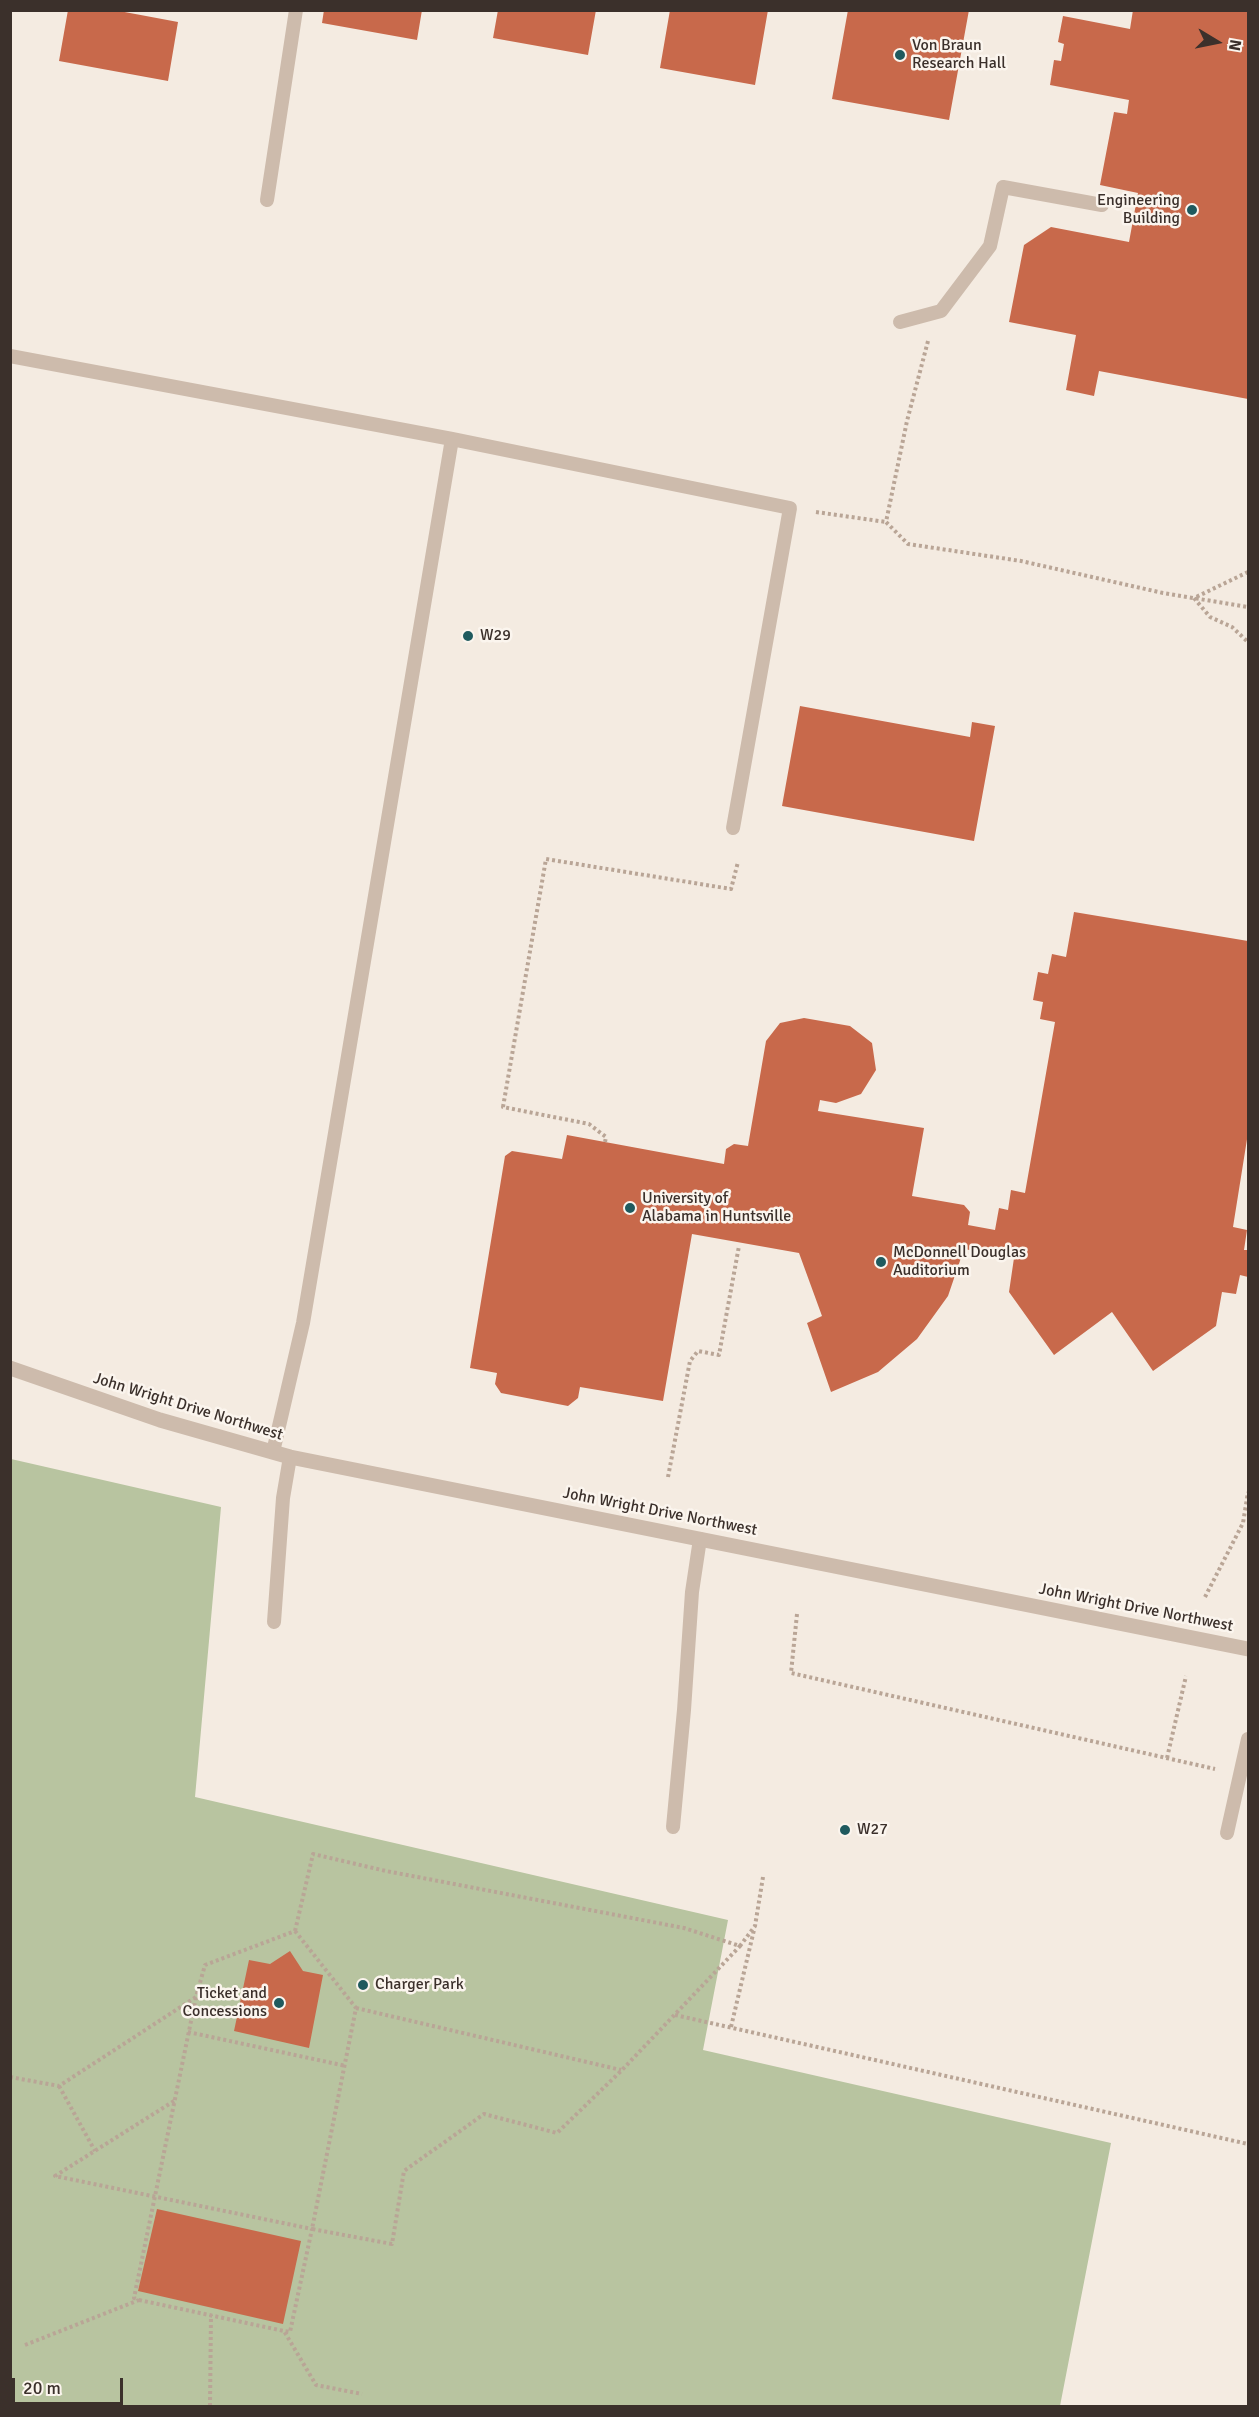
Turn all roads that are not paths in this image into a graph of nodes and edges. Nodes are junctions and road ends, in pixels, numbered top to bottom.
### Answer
1 (296, 10) edge
2 (267, 200) dead end
3 (1102, 205) dead end
4 (900, 321) dead end
5 (10, 356) edge
6 (452, 439) junction
7 (732, 828) dead end
8 (10, 1368) edge
9 (273, 1452) junction
10 (290, 1457) junction
11 (699, 1539) junction
12 (274, 1622) dead end
13 (1248, 1649) edge
14 (1248, 1739) edge
15 (673, 1827) dead end
16 (1227, 1833) dead end

1 - 2 lane
3 - 4 lane
5 - 6 lane
6 - 7 lane
6 - 9 lane
8 - 9 street, John Wright Drive Northwest
9 - 10 street, John Wright Drive Northwest
10 - 11 street, John Wright Drive Northwest
10 - 12 lane
11 - 13 street, John Wright Drive Northwest
11 - 15 lane
14 - 16 lane

